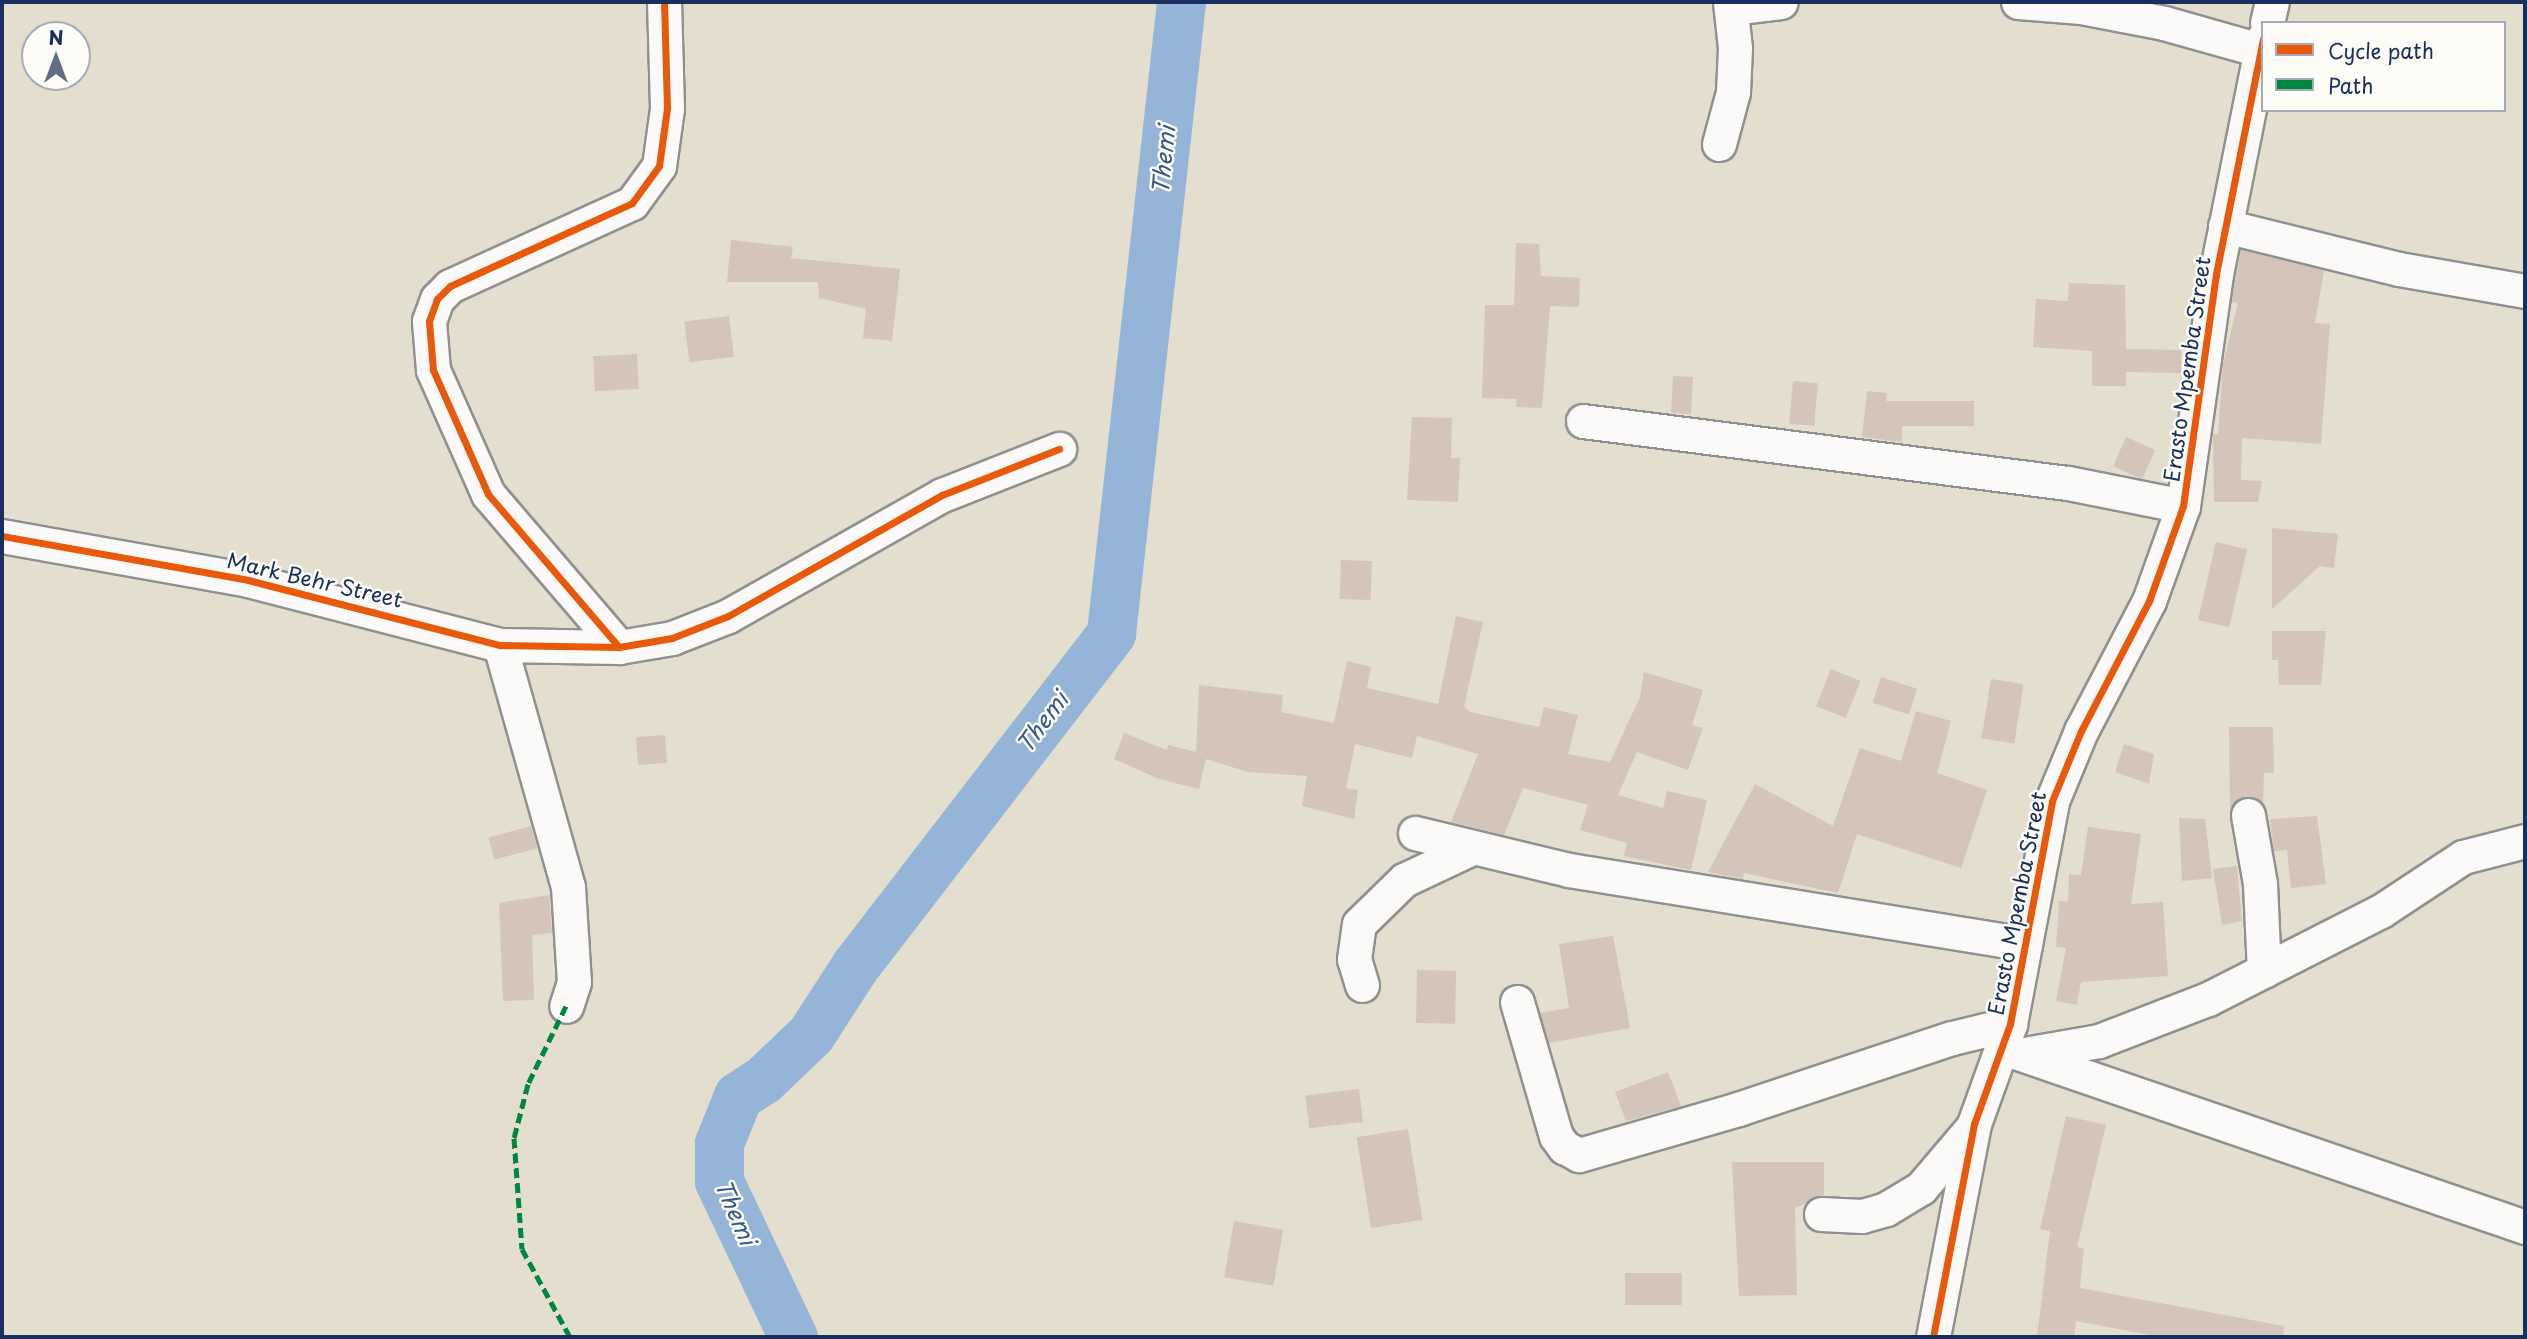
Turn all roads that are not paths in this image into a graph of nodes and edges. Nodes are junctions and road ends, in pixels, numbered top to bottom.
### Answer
1 (664, 2) edge
2 (1781, 2) edge
3 (2018, 2) edge
4 (2272, 2) edge
5 (1731, 5) edge
6 (2267, 21) edge
7 (2261, 37) edge
8 (2261, 47) edge
9 (1719, 144) dead end
10 (2225, 226) junction
11 (2525, 291) edge
12 (1583, 421) dead end
13 (1059, 449) dead end
14 (2183, 506) junction
15 (2, 536) edge
16 (500, 645) junction
17 (619, 647) junction
18 (2248, 815) dead end
19 (1415, 833) dead end
20 (2525, 841) edge
21 (1472, 848) junction
22 (2025, 944) junction
23 (2264, 971) junction
24 (1362, 985) dead end
25 (1517, 1002) dead end
26 (566, 1006) dead end
27 (2013, 1042) junction
28 (1974, 1124) junction
29 (1821, 1214) dead end
30 (2525, 1227) edge
31 (1933, 1337) edge

1 - 17 street
2 - 5 street
3 - 7 street
4 - 6 street, Erasto Mpemba Street
5 - 9 street
8 - 10 street, Erasto Mpemba Street
10 - 11 street
10 - 14 street, Erasto Mpemba Street
12 - 14 street
13 - 17 street, Mark Behr Street
14 - 22 street, Erasto Mpemba Street
15 - 16 street, Mark Behr Street
16 - 17 street, Mark Behr Street
16 - 26 street
18 - 23 street
19 - 21 street
20 - 23 street
21 - 22 street
21 - 24 street
22 - 27 street, Erasto Mpemba Street
23 - 27 street
25 - 27 street
27 - 28 street, Erasto Mpemba Street
27 - 30 street
28 - 29 street
28 - 31 street, Erasto Mpemba Street

